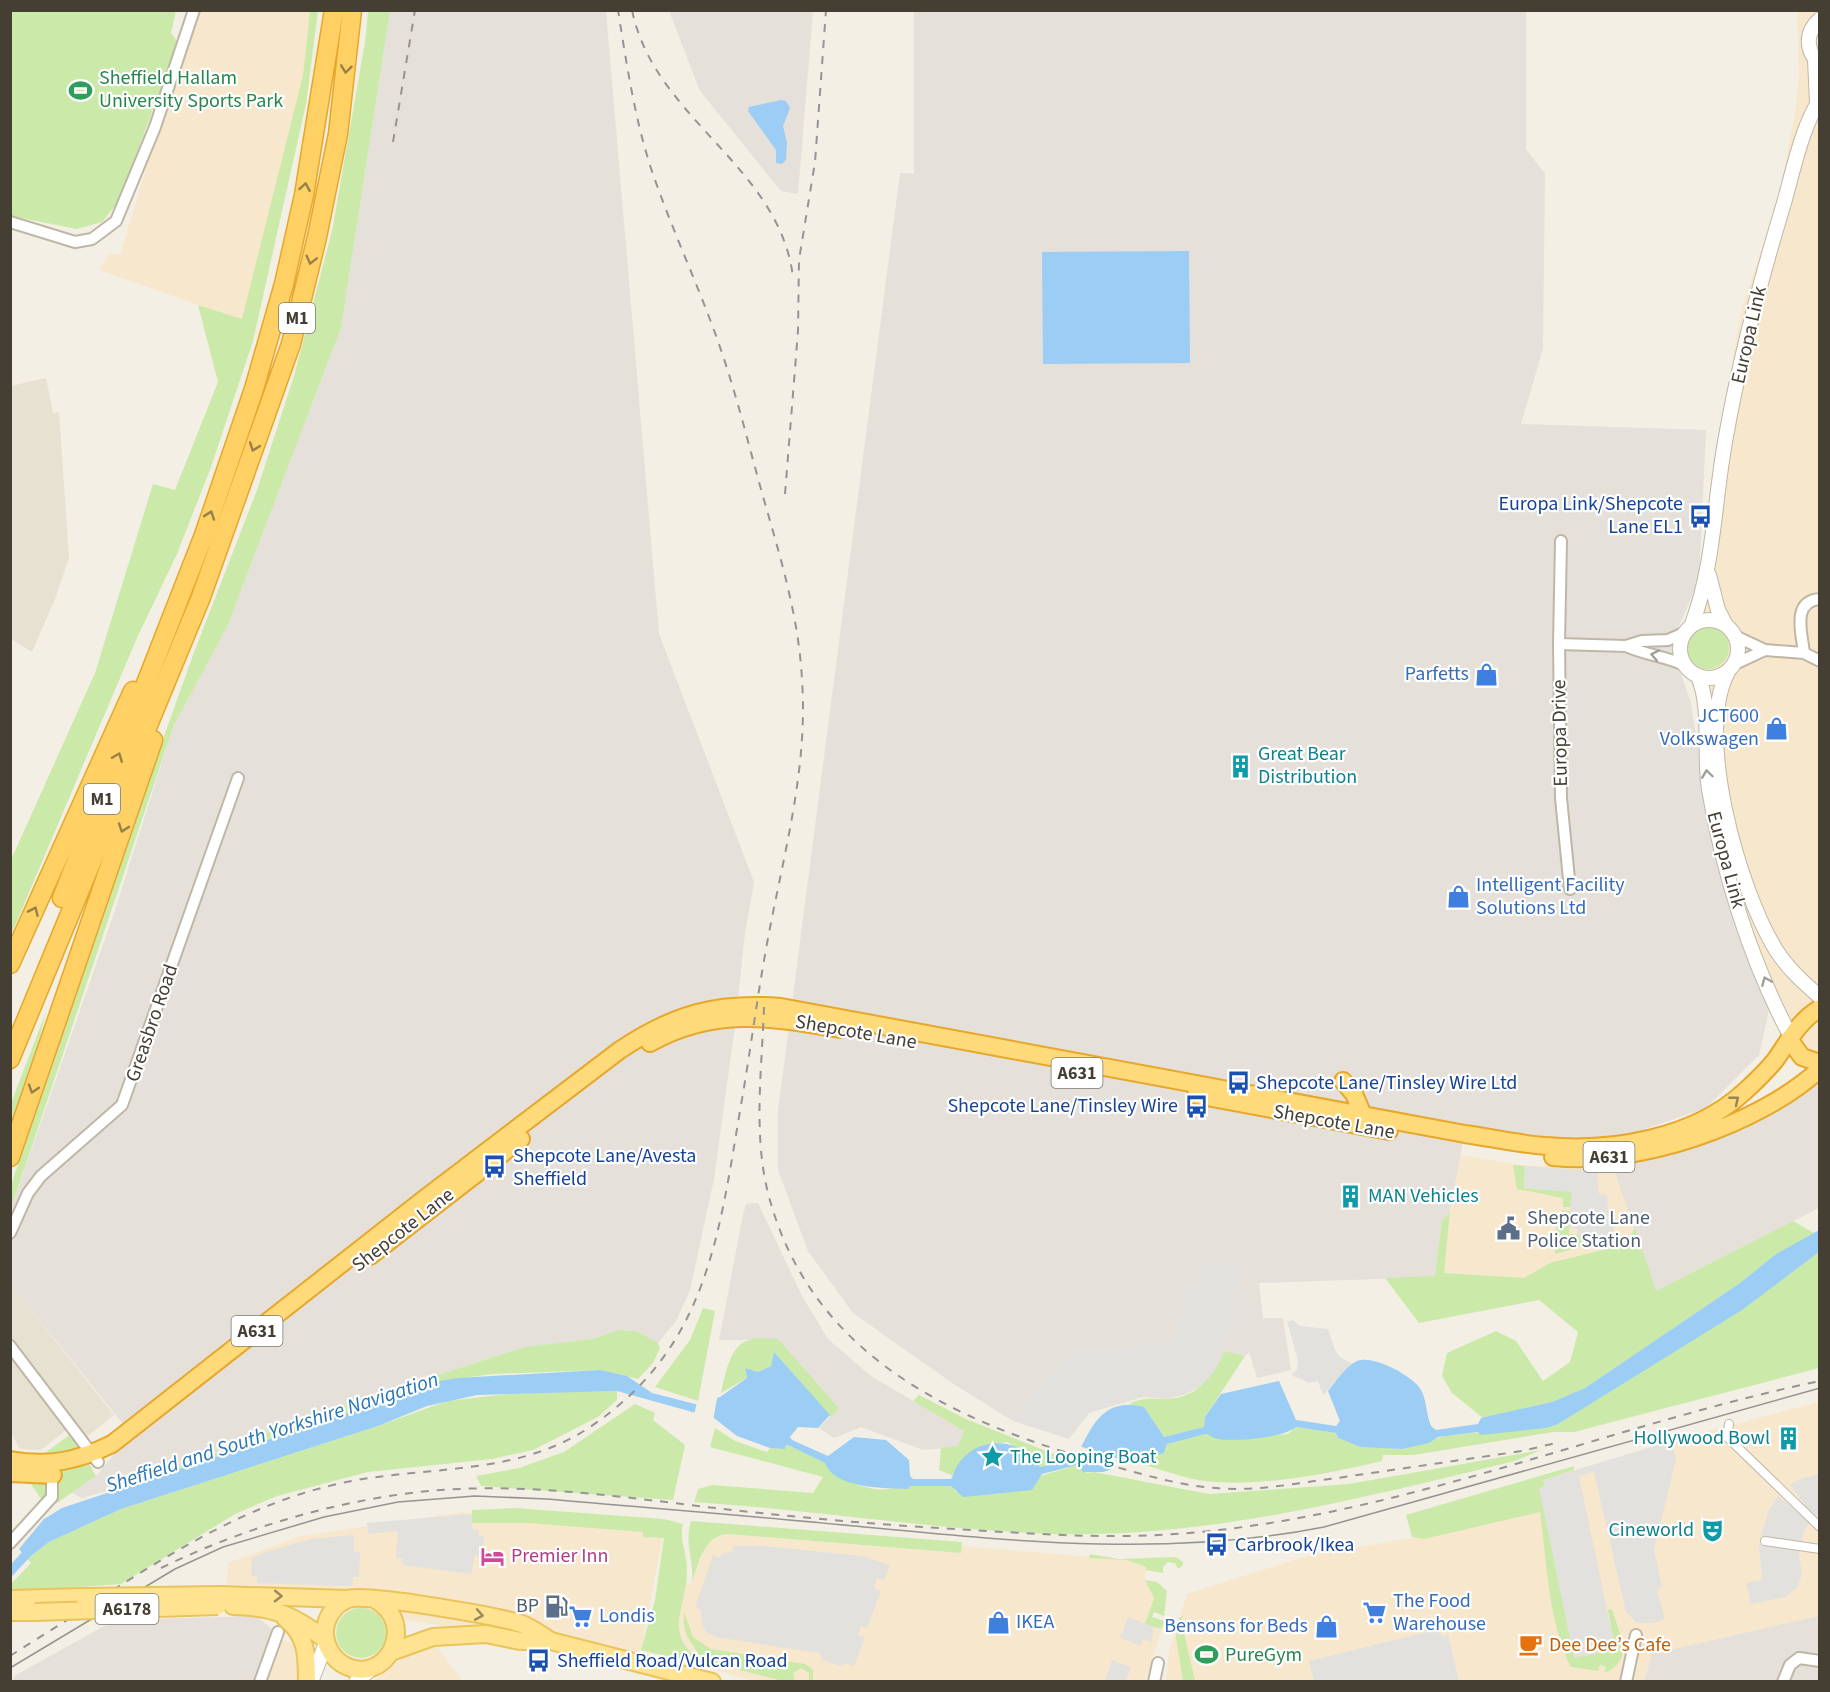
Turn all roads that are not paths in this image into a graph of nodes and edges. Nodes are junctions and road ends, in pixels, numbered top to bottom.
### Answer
1 (194, 10) edge
2 (334, 10) edge
3 (352, 10) edge
4 (1812, 10) edge
5 (1815, 24) edge
6 (1817, 62) edge
7 (1818, 102) edge
8 (10, 222) edge
9 (1561, 541) dead end
10 (190, 570) junction
11 (1708, 573) junction
12 (1820, 599) edge
13 (194, 613) junction
14 (1688, 629) junction
15 (1731, 630) junction
16 (1559, 644) junction
17 (1626, 646) junction
18 (1765, 650) junction
19 (1804, 653) junction
20 (1820, 661) edge
21 (1684, 665) junction
22 (1731, 668) junction
23 (1698, 676) junction
24 (238, 778) dead end
25 (1570, 889) dead end
26 (10, 964) edge
27 (1820, 997) edge
28 (1820, 1008) edge
29 (10, 1026) edge
30 (1790, 1037) junction
31 (10, 1059) edge
32 (1820, 1063) edge
33 (1820, 1069) edge
34 (1762, 1075) junction
35 (1343, 1081) dead end
36 (1766, 1106) junction
37 (1363, 1115) junction
38 (1337, 1117) junction
39 (1685, 1134) junction
40 (10, 1157) edge
41 (10, 1233) edge
42 (10, 1346) edge
43 (1729, 1424) dead end
44 (95, 1458) junction
45 (10, 1460) edge
46 (52, 1470) junction
47 (10, 1473) edge
48 (1820, 1527) edge
49 (1765, 1541) dead end
50 (10, 1544) edge
51 (1820, 1549) edge
52 (10, 1599) edge
53 (348, 1599) junction
54 (218, 1600) junction
55 (376, 1600) junction
56 (276, 1610) junction
57 (10, 1612) edge
58 (279, 1632) dead end
59 (1636, 1635) dead end
60 (326, 1641) junction
61 (551, 1641) junction
62 (391, 1652) junction
63 (1820, 1661) edge
64 (1158, 1663) dead end
65 (373, 1667) junction
66 (260, 1682) edge
67 (309, 1682) edge
68 (356, 1682) edge
69 (712, 1682) edge
70 (1154, 1682) edge
71 (1626, 1682) edge
72 (1783, 1682) edge

1 - 8 street
10 -> 2 highway, M1
3 -> 13 highway, M1
4 - 5 street
5 - 6 street, Europa Link
6 - 7 street, Europa Link
7 - 11 street, Europa Link
9 - 16 street, Europa Drive
26 -> 10 highway, M1
29 -> 10 highway, M1
11 - 14 street, Europa Link
11 - 15 street, Europa Link
12 - 19 street
13 - 31 highway, M1
13 -> 40 highway
14 - 15 street
14 - 17 street
14 - 21 street
15 - 18 street
15 - 22 street
16 - 17 street
16 - 25 street, Europa Drive
21 -> 17 street
18 - 19 street
18 - 22 street
19 - 20 street
21 - 23 street
22 - 23 street
22 - 27 street, Europa Link
30 -> 23 street, Europa Link
24 - 41 street, Greasbro Road
28 - 30 highway, Shepcote Lane
30 - 32 highway
30 - 34 highway, Shepcote Lane / A631
33 - 36 highway, Shepcote Lane / A631
34 - 36 highway
39 -> 34 highway, Shepcote Lane / A631
35 - 37 highway
36 - 39 highway, Shepcote Lane / A631
37 - 38 highway, Shepcote Lane / A631
37 - 39 highway, Shepcote Lane / A631
38 - 39 highway, Shepcote Lane / A631
38 - 44 highway, Shepcote Lane / A631
42 - 44 street
43 - 48 street
44 - 46 highway, Shepcote Lane / A631
45 - 46 highway, Shepcote Lane / A631
46 - 47 highway, Shepcote Lane / A631
46 - 50 street
49 - 51 street
52 - 54 main road, A6178, bridge
54 -> 53 main road, A6178
53 - 55 main road, A6178
53 - 60 main road
54 - 56 main road, A6178
54 - 57 main road, A6178, bridge
55 -> 61 main road, A6178
55 - 62 main road
56 - 60 main road, A6178
56 - 67 main road
58 - 66 street
59 - 71 street
60 - 65 main road, A6178
60 - 67 street
61 - 62 main road, A6178
61 - 69 main road, A6178
62 - 65 main road, A6178
63 - 72 street
64 - 70 street
65 - 68 street

